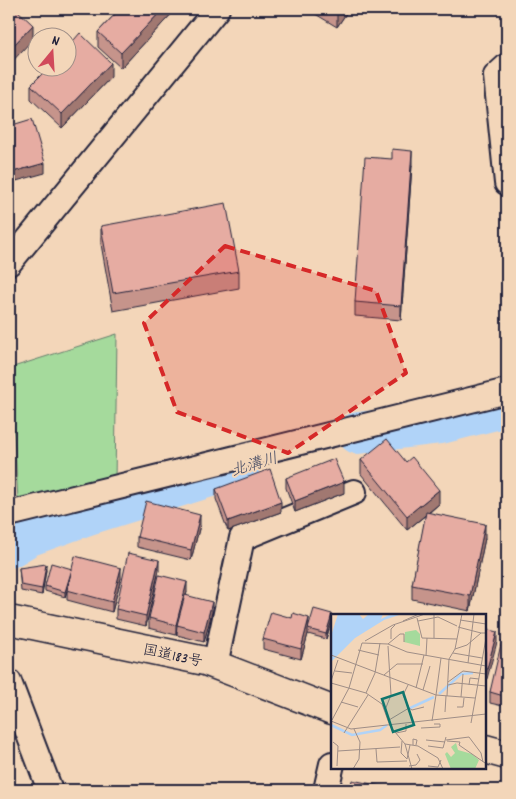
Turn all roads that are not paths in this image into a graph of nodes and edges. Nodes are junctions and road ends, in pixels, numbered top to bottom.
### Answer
1 (216, 9) edge
2 (507, 66) edge
3 (507, 183) edge
4 (9, 263) edge
5 (507, 391) edge
6 (354, 492) dead end
7 (9, 514) edge
8 (9, 620) edge
9 (215, 665) junction
10 (9, 682) edge
11 (331, 710) edge
12 (486, 750) edge
13 (507, 755) edge
14 (331, 768) edge
15 (50, 790) edge
16 (326, 790) edge

1 - 4 street
2 - 3 street
5 - 7 street
6 - 9 street
8 - 9 highway, 国道183号
9 - 11 highway, 国道183号
10 - 15 street
12 - 13 highway
14 - 16 street

